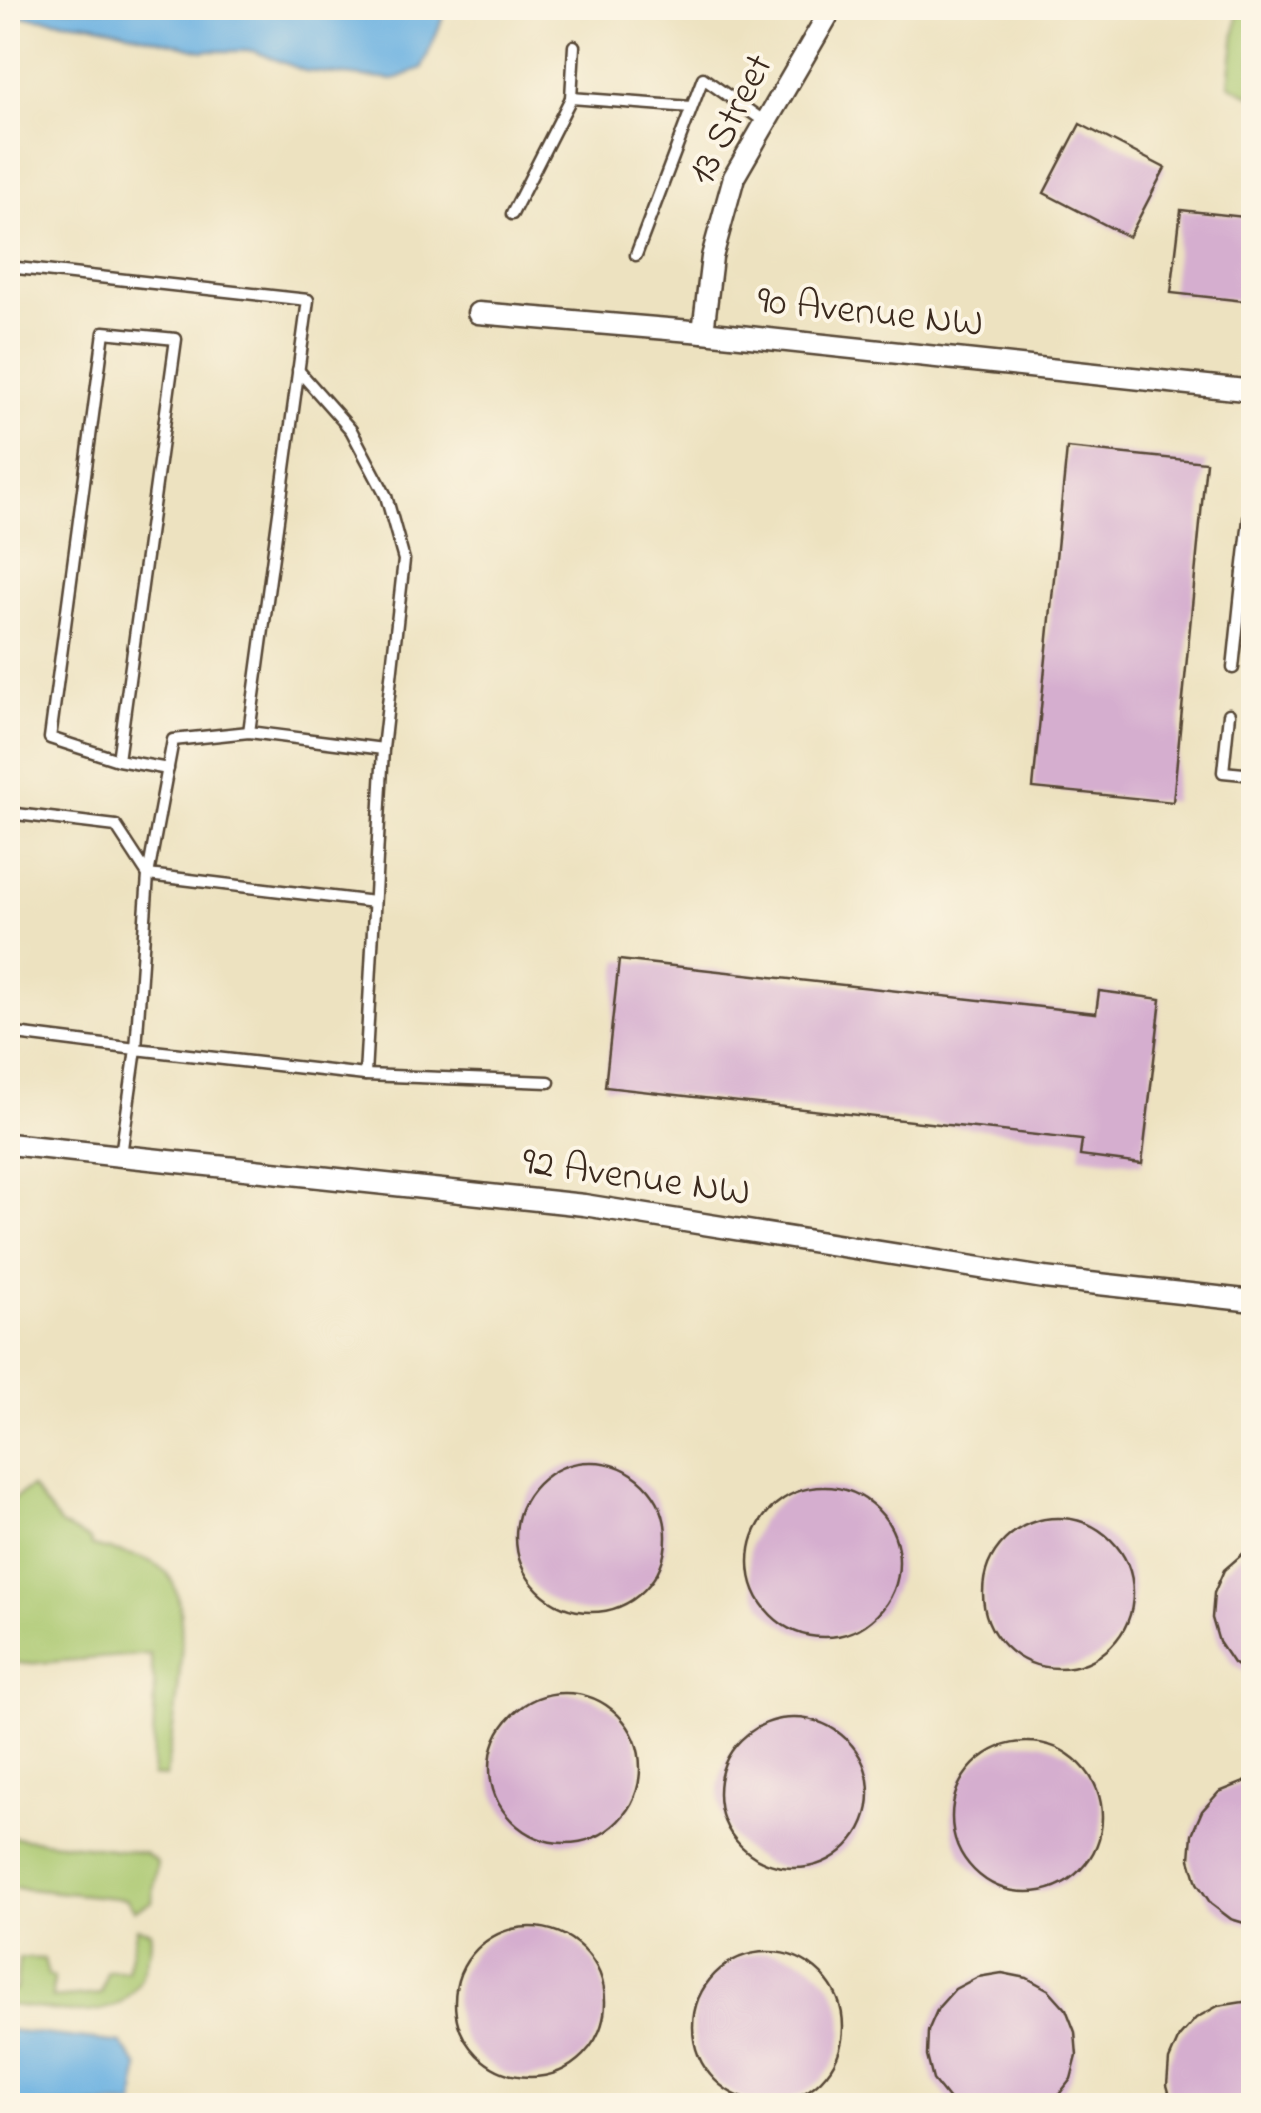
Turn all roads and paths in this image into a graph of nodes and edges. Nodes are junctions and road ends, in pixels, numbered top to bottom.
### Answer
1 (832, 8) edge
2 (574, 46) dead end
3 (571, 98) junction
4 (692, 107) junction
5 (766, 122) junction
6 (512, 214) dead end
7 (636, 255) dead end
8 (8, 267) edge
9 (478, 314) dead end
10 (704, 332) junction
11 (298, 370) junction
12 (1254, 391) edge
13 (1254, 476) edge
14 (1248, 572) edge
15 (1233, 668) dead end
16 (1228, 714) dead end
17 (249, 732) junction
18 (383, 748) junction
19 (118, 760) junction
20 (168, 770) junction
21 (1254, 775) edge
22 (8, 813) edge
23 (148, 875) junction
24 (374, 902) junction
25 (8, 1033) edge
26 (136, 1049) junction
27 (364, 1075) junction
28 (549, 1082) dead end
29 (8, 1144) edge
30 (120, 1156) junction
31 (1254, 1300) edge

1 - 5 street, 13 Street
2 - 3 lane
3 - 4 lane
3 - 6 lane
4 - 5 lane
4 - 7 lane
5 - 10 street, 13 Street
8 - 11 lane
9 - 10 street, 90 Avenue NW
10 - 12 street, 90 Avenue NW
11 - 17 lane
11 - 18 lane
13 - 14 lane
14 - 15 lane
16 - 21 lane
17 - 18 lane
17 - 20 lane
18 - 24 lane
19 - 19 lane
19 - 20 lane
20 - 23 lane
22 - 23 lane
23 - 24 lane
23 - 26 lane
24 - 27 lane
25 - 26 lane
26 - 27 lane
26 - 30 lane
27 - 28 lane
29 - 30 street, 92 Avenue NW
30 - 31 street, 92 Avenue NW

